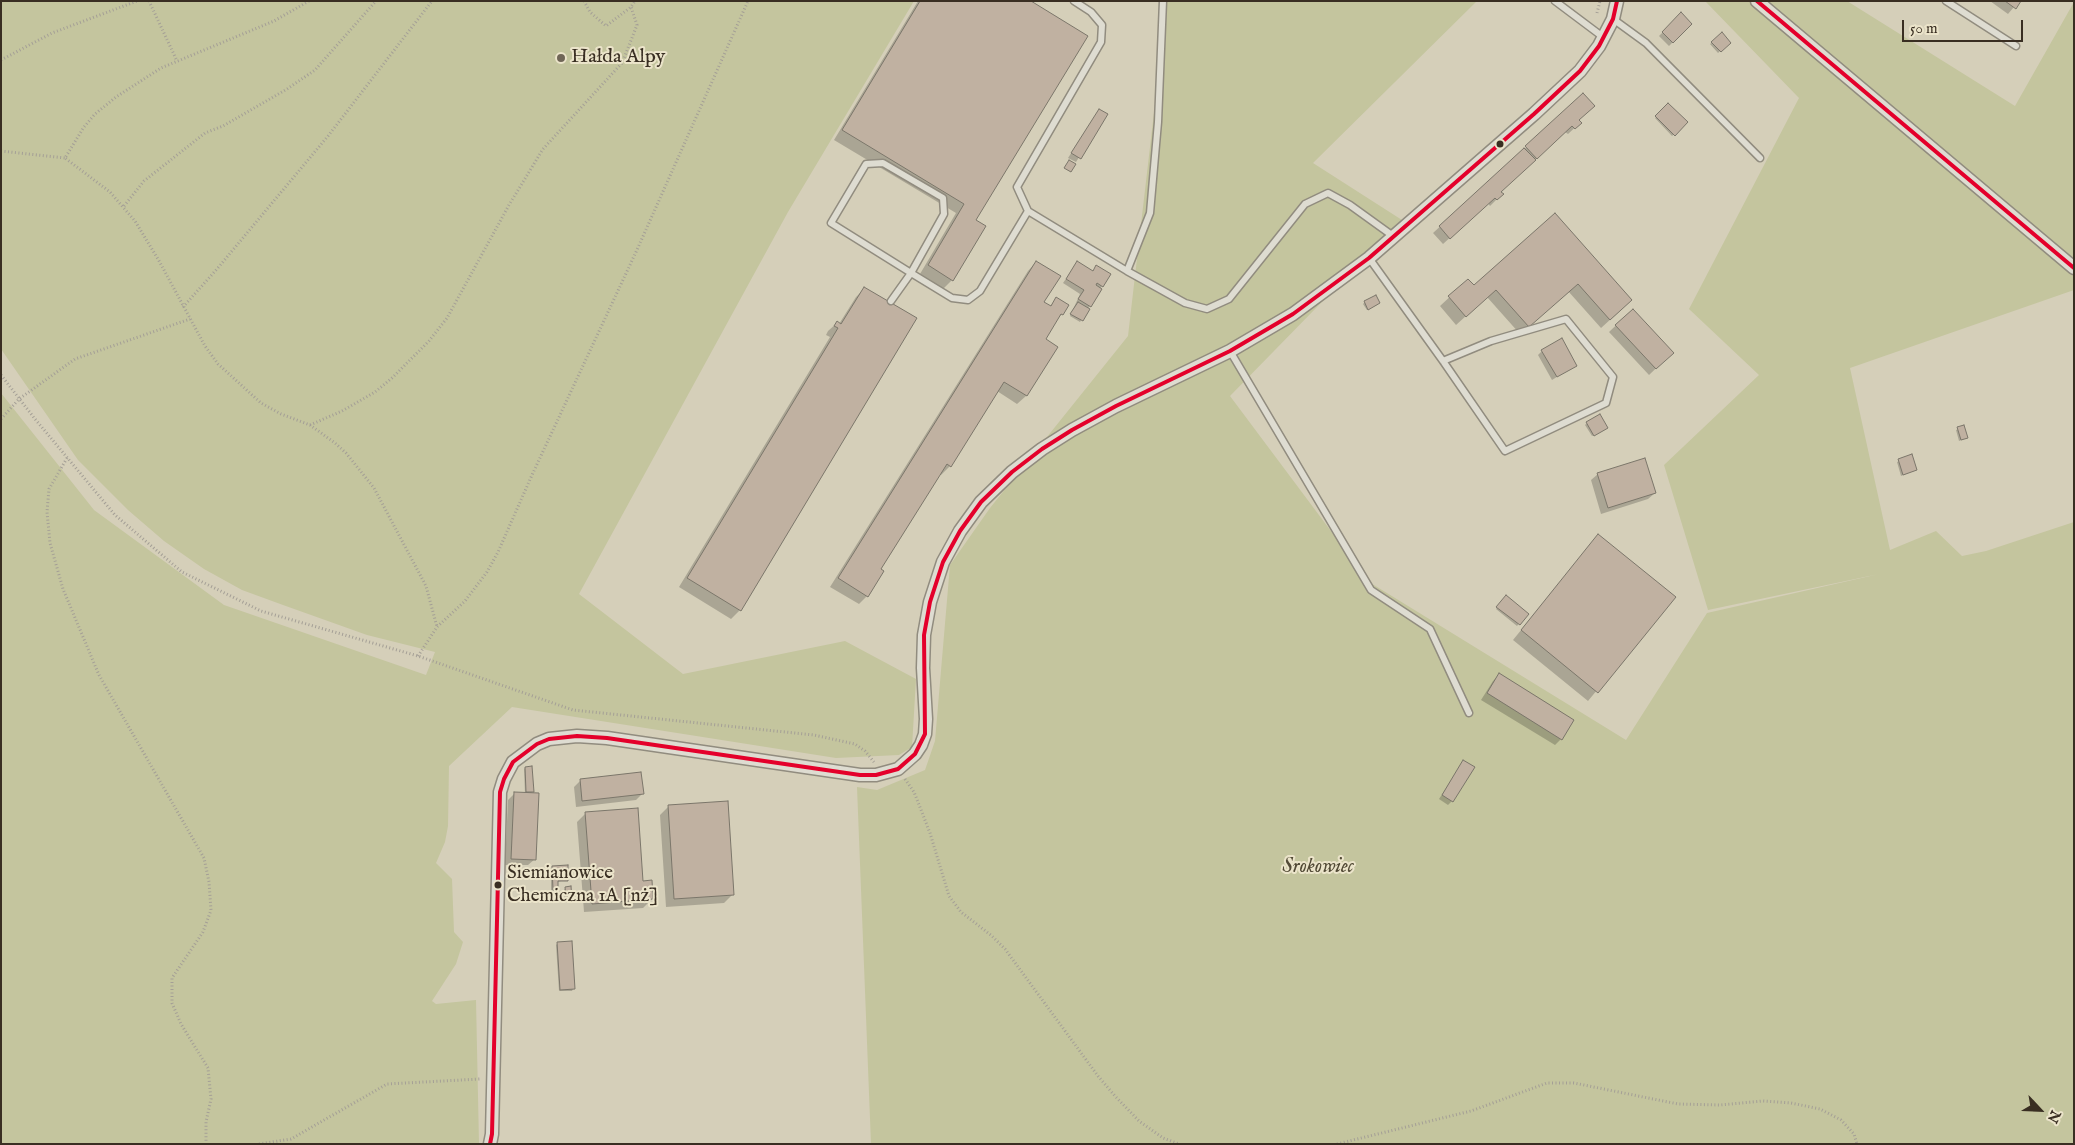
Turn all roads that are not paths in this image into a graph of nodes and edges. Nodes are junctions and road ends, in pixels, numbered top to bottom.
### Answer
1 (1074, 1) edge
2 (1163, 1) edge
3 (1555, 1) edge
4 (1617, 1) edge
5 (1757, 1) edge
6 (1946, 1) edge
7 (1613, 19) junction
8 (1604, 37) junction
9 (2016, 46) dead end
10 (1760, 158) dead end
11 (1028, 211) junction
12 (1393, 236) junction
13 (1368, 258) junction
14 (2074, 268) edge
15 (1127, 271) junction
16 (911, 273) junction
17 (891, 302) dead end
18 (1230, 351) junction
19 (1443, 361) junction
20 (1469, 713) dead end
21 (490, 1144) edge

1 - 11 lane
2 - 15 lane
3 - 8 lane
4 - 7 street
5 - 14 street
6 - 9 lane
7 - 8 street
7 - 10 lane
8 - 12 street
11 - 15 lane
11 - 16 lane
12 - 13 street
12 - 15 lane
13 - 18 street
13 - 19 lane
16 - 16 lane
16 - 17 lane
18 - 20 lane
18 - 21 street
19 - 19 lane

